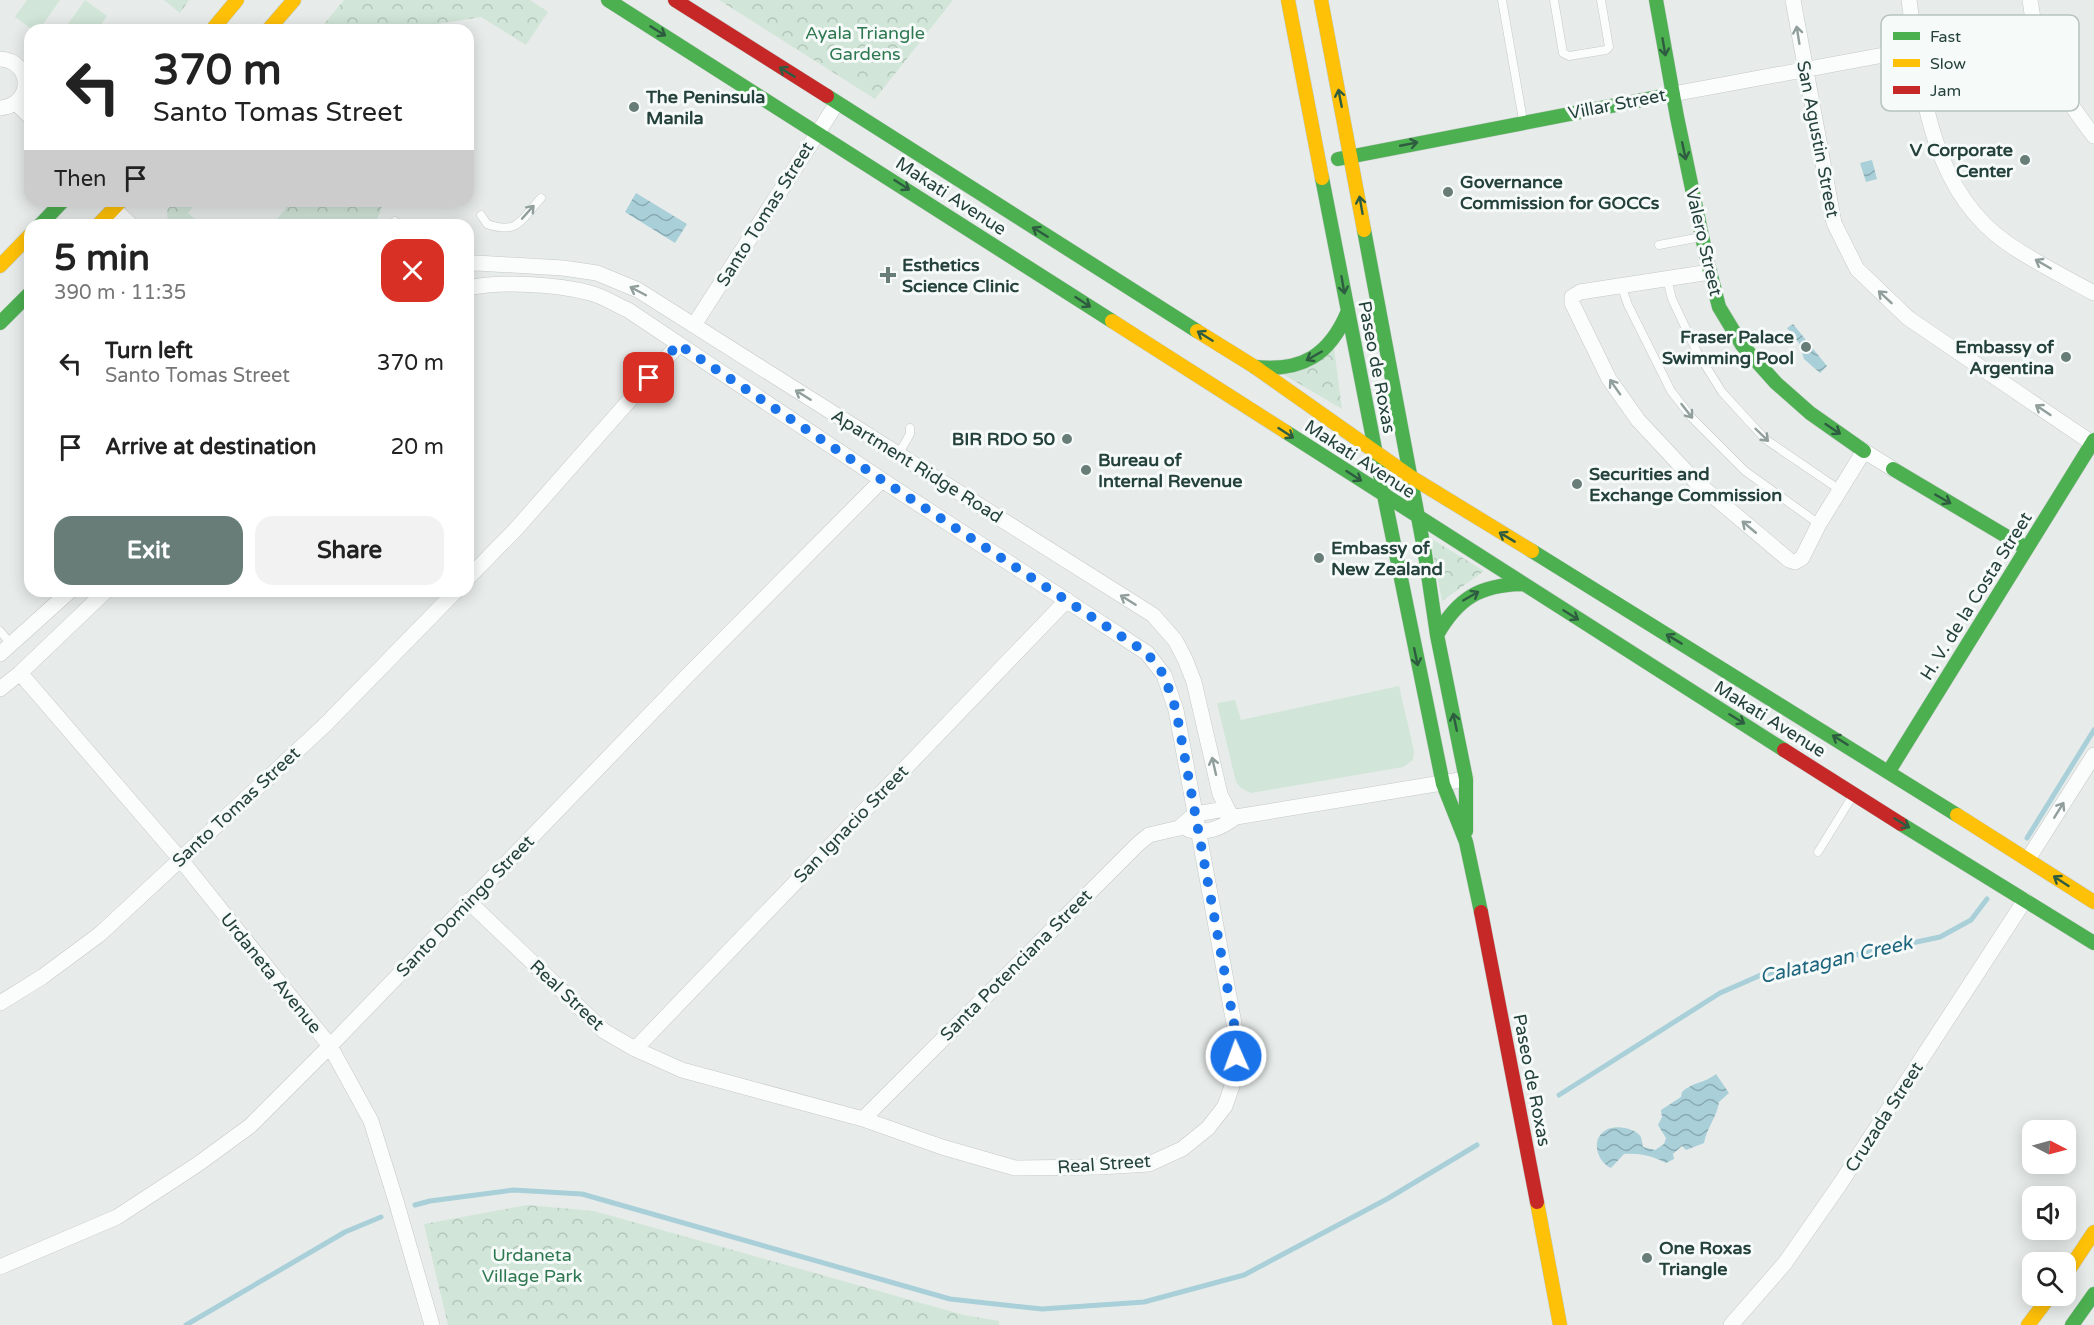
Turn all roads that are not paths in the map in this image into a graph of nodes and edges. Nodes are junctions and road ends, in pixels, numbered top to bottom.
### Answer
1 (237, 0) edge
2 (294, 0) edge
3 (608, 0) edge
4 (675, 0) edge
5 (1288, 0) edge
6 (1321, 0) edge
7 (1502, 0) edge
8 (1554, 0) edge
9 (1601, 0) edge
10 (1656, 0) edge
11 (1793, 0) edge
12 (1909, 0) edge
13 (2030, 0) edge
14 (1911, 15) edge
15 (2032, 15) edge
16 (217, 24) edge
17 (273, 24) edge
18 (1881, 55) edge
19 (0, 59) edge
20 (1805, 69) junction
21 (24, 80) edge
22 (24, 91) edge
23 (1673, 94) junction
24 (16, 103) junction
25 (837, 103) junction
26 (0, 108) edge
27 (24, 111) edge
28 (1927, 111) edge
29 (2076, 111) edge
30 (1523, 122) junction
31 (817, 131) junction
32 (2094, 136) edge
33 (1352, 156) junction
34 (1319, 163) junction
35 (541, 198) dead end
36 (57, 207) edge
37 (115, 207) edge
38 (481, 215) dead end
39 (46, 219) edge
40 (104, 219) edge
41 (1703, 237) junction
42 (24, 241) edge
43 (1659, 245) dead end
44 (474, 263) edge
45 (0, 266) edge
46 (1710, 272) junction
47 (1667, 279) junction
48 (1621, 285) junction
49 (474, 286) edge
50 (2094, 293) edge
51 (24, 299) edge
52 (1348, 311) junction
53 (0, 323) edge
54 (694, 325) junction
55 (678, 344) junction
56 (1255, 368) junction
57 (910, 428) dead end
58 (2093, 441) edge
59 (1864, 451) junction
60 (1376, 454) junction
61 (898, 455) junction
62 (1893, 470) joint
63 (1411, 477) junction
64 (882, 480) junction
65 (1840, 490) junction
66 (1384, 495) junction
67 (1418, 518) junction
68 (1819, 524) junction
69 (2026, 548) junction
70 (474, 572) edge
71 (1522, 584) junction
72 (63, 597) edge
73 (100, 597) edge
74 (450, 597) edge
75 (1067, 600) junction
76 (0, 631) edge
77 (1437, 635) junction
78 (6, 650) edge
79 (20, 673) junction
80 (0, 689) edge
81 (2094, 755) edge
82 (1889, 771) junction
83 (1466, 779) junction
84 (1443, 784) junction
85 (1854, 793) junction
86 (1231, 813) junction
87 (1196, 814) junction
88 (1179, 828) junction
89 (1198, 832) junction
90 (1466, 842) junction
91 (1818, 852) dead end
92 (2028, 859) junction
93 (181, 860) junction
94 (2025, 900) junction
95 (468, 901) junction
96 (2094, 902) edge
97 (2094, 943) edge
98 (0, 1003) edge
99 (330, 1046) junction
100 (635, 1049) junction
101 (863, 1119) junction
102 (2094, 1232) edge
103 (2076, 1259) edge
104 (0, 1267) edge
105 (2094, 1294) edge
106 (2042, 1306) edge
107 (432, 1325) edge
108 (1560, 1325) edge
109 (1731, 1325) edge
110 (2028, 1325) edge
111 (2072, 1325) edge

1 - 16 main road
2 - 17 main road
3 -> 31 main road, Makati Avenue
25 -> 4 main road, Makati Avenue
5 - 34 main road, Paseo de Roxas
33 -> 6 main road, Paseo de Roxas
7 - 30 lane
8 - 9 lane
10 -> 23 main road, Valero Street
20 -> 11 street, San Agustin Street
12 - 14 street
13 - 15 street
18 - 20 street, Villar Street
19 - 21 street
20 - 23 street, Villar Street
58 -> 20 street, San Agustin Street
22 - 24 street
23 - 30 main road, Villar Street
23 -> 41 main road, Valero Street
24 - 26 street
24 - 27 street
25 - 31 street, Santo Tomas Street
56 -> 25 main road, Makati Avenue
50 -> 28 street
29 - 32 street
33 -> 30 main road, Villar Street
31 - 54 street, Santo Tomas Street
31 -> 66 main road, Makati Avenue
33 - 34 main road, Villar Street
63 -> 33 main road, Paseo de Roxas
34 -> 52 main road, Paseo de Roxas
38 -> 35 lane
36 - 39 main road
37 - 40 main road
41 - 43 lane
41 - 46 main road, Valero Street
42 - 45 main road
54 -> 44 street, Apartment Ridge Road
46 - 47 street
46 -> 59 main road, Valero Street
47 - 48 street
47 -> 65 lane
48 -> 68 lane
68 -> 48 street
49 - 55 street, Real Street
51 - 53 main road
52 -> 56 main road
52 - 60 main road, Paseo de Roxas
61 -> 54 street, Apartment Ridge Road
55 - 64 street, Real Street
55 - 70 street
56 - 60 main road, Makati Avenue
57 - 61 lane
58 - 69 main road, H. V. de la Costa Street
59 - 62 street, Valero Street
59 - 65 street
60 - 63 main road, Makati Avenue
60 - 66 main road, Paseo de Roxas
86 -> 61 street, Apartment Ridge Road
62 -> 69 main road, Valero Street
63 - 67 main road, Paseo de Roxas
82 -> 63 main road, Makati Avenue
64 - 75 street, Real Street
64 - 95 street, Santo Domingo Street
65 - 68 street
66 - 67 main road, Makati Avenue
66 -> 84 main road, Paseo de Roxas
67 - 71 main road, Makati Avenue
67 - 77 main road, Paseo de Roxas
69 - 82 main road, H. V. de la Costa Street
77 -> 71 main road
71 -> 85 main road, Makati Avenue
72 - 78 street
73 - 79 street
74 - 93 street, Santo Tomas Street
75 - 87 street, Real Street
75 - 100 street, San Ignacio Street
76 - 78 lane
83 -> 77 main road, Paseo de Roxas
79 - 80 street
79 - 93 street, Urdaneta Avenue
92 -> 81 street
82 - 92 main road, Makati Avenue
83 - 84 street, Santa Potenciana Street
83 - 90 main road, Paseo de Roxas
84 - 86 street, Santa Potenciana Street
84 - 90 main road, Paseo de Roxas
85 - 91 lane
85 -> 94 main road, Makati Avenue
86 - 87 street, Santa Potenciana Street
86 - 89 street, Santa Potenciana Street
87 - 88 street, Santa Potenciana Street
87 - 89 street, Real Street
88 - 89 street, Santa Potenciana Street
88 - 101 street, Santa Potenciana Street
89 - 101 street, Real Street
90 - 108 main road, Paseo de Roxas
96 -> 92 main road, Makati Avenue
93 - 98 street, Santo Tomas Street
93 - 99 street, Urdaneta Avenue
94 - 97 main road, Makati Avenue
94 - 109 street, Cruzada Street
95 - 99 street, Santo Domingo Street
95 - 100 street, Real Street
99 - 104 street, Santo Domingo Street
99 - 107 street, Urdaneta Avenue
100 - 101 street, Real Street
102 - 103 main road
105 - 111 main road
106 - 110 main road

